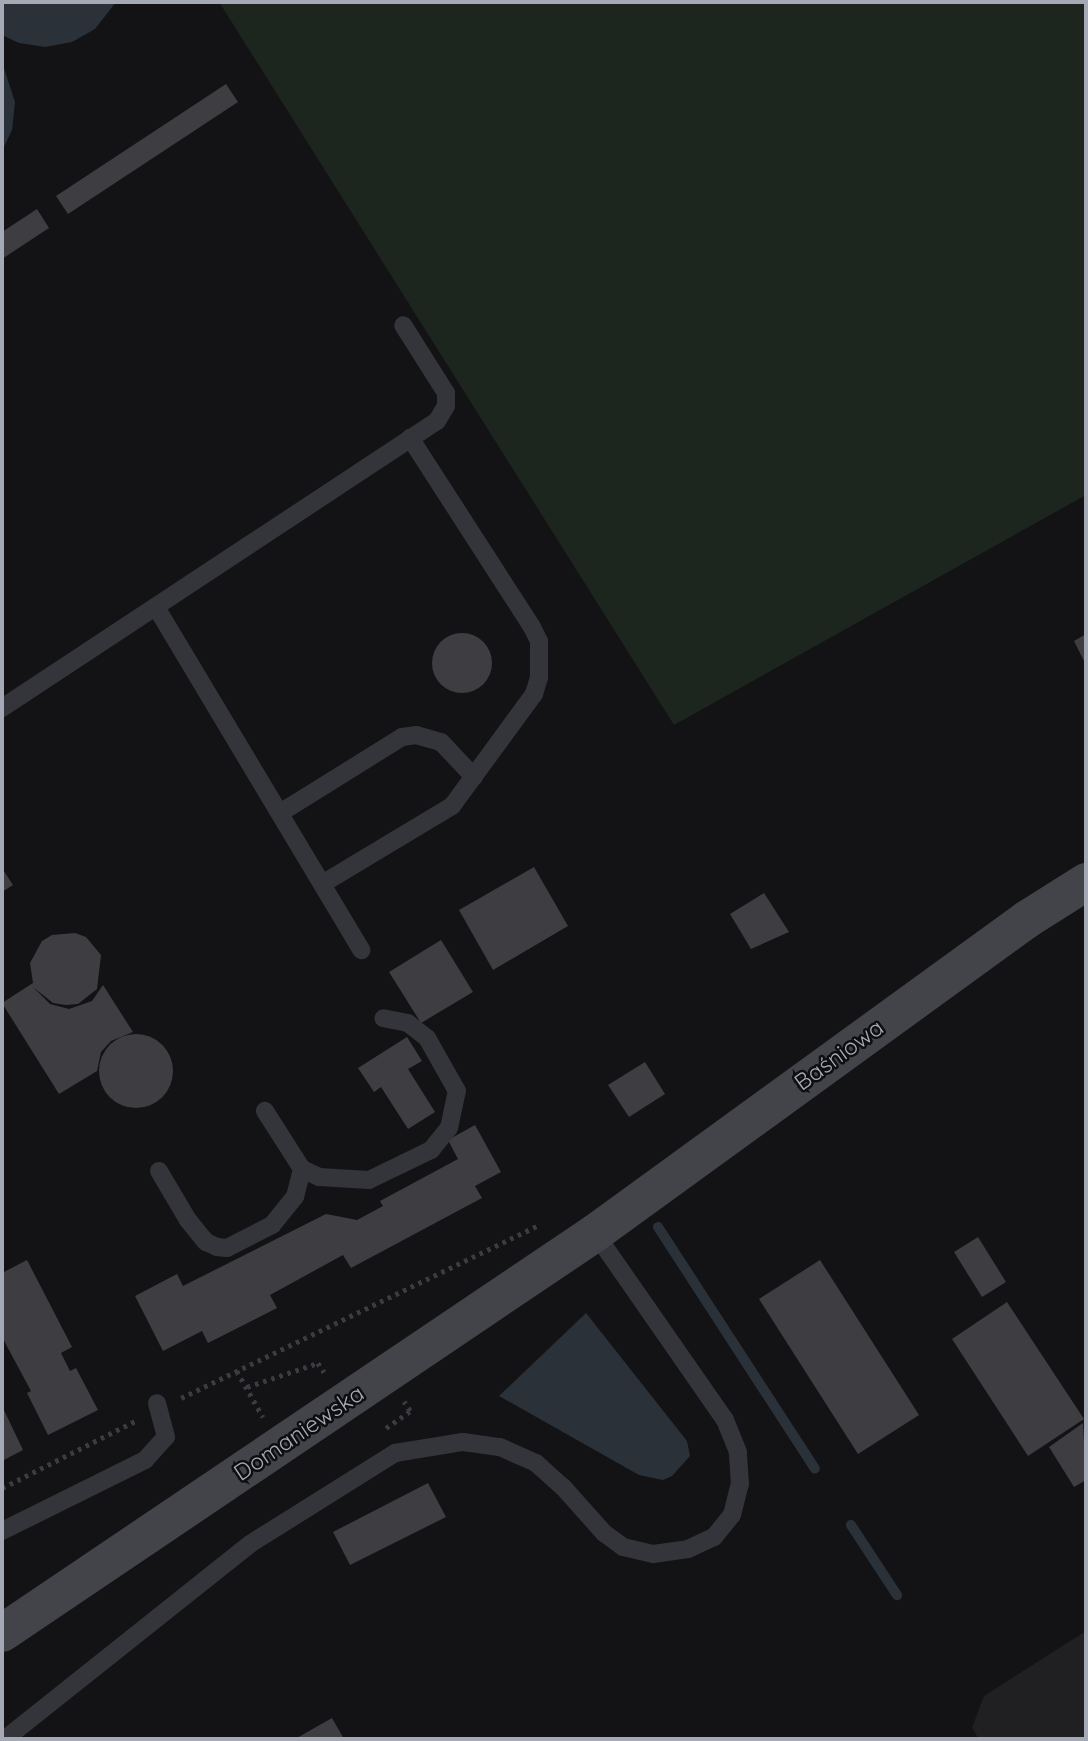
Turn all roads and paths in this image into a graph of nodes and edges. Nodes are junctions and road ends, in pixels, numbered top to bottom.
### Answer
1 (403, 325) dead end
2 (410, 438) junction
3 (156, 607) junction
4 (2, 708) edge
5 (474, 776) junction
6 (280, 813) junction
7 (1086, 882) edge
8 (322, 884) junction
9 (361, 950) dead end
10 (383, 1018) dead end
11 (265, 1111) dead end
12 (302, 1169) junction
13 (159, 1171) dead end
14 (548, 1220) dead end
15 (595, 1233) junction
16 (237, 1371) junction
17 (317, 1377) dead end
18 (247, 1387) junction
19 (252, 1400) dead end
20 (157, 1406) junction
21 (2, 1488) edge
22 (2, 1531) edge
23 (2, 1633) edge
24 (5, 1739) edge

1 - 2 lane
2 - 3 lane
2 - 5 lane
3 - 4 lane
3 - 6 lane
5 - 6 lane
5 - 8 lane
6 - 8 lane
7 - 15 main road, Baśniowa
8 - 9 lane
10 - 12 lane
11 - 12 lane
12 - 13 lane
14 - 16 path
15 - 23 main road, Domaniewska
15 - 24 lane
16 - 18 path
16 - 20 path
17 - 18 path
18 - 19 path
20 - 21 path
20 - 22 lane

